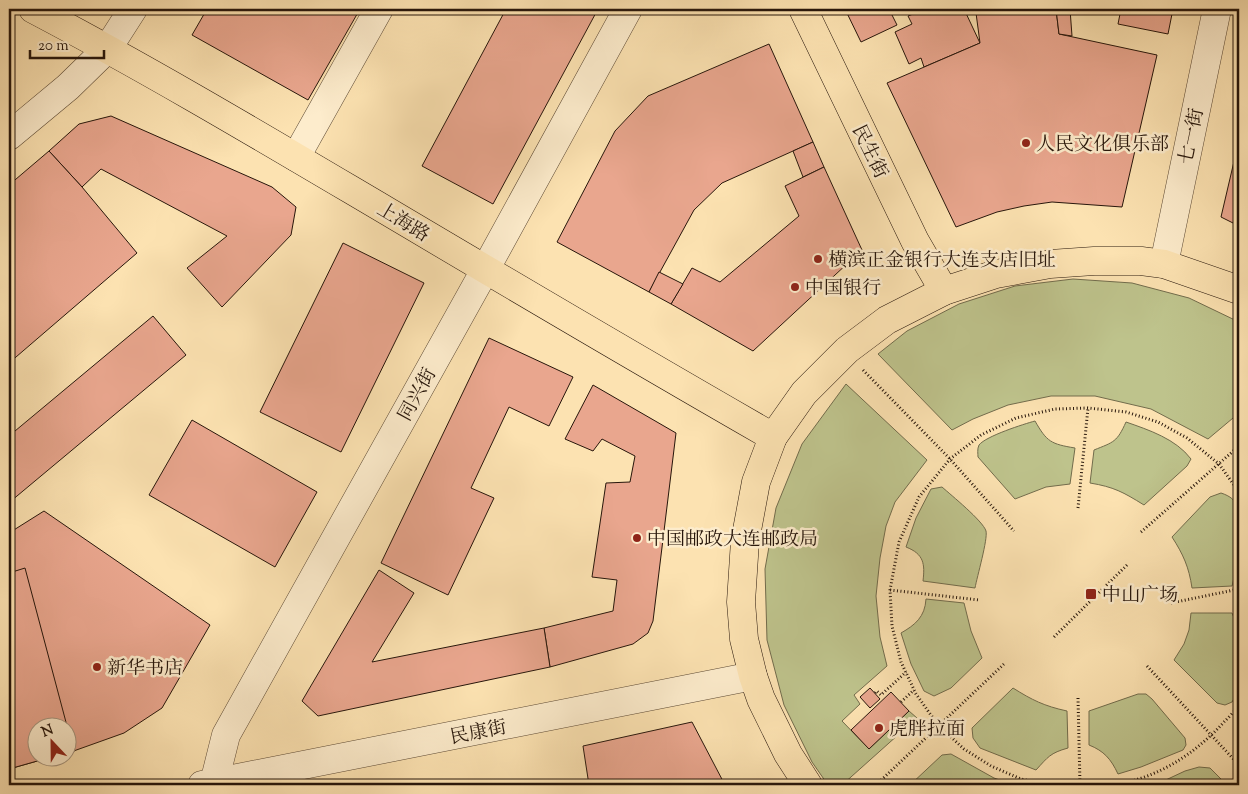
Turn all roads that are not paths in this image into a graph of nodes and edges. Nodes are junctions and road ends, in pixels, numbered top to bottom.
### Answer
1 (33, 9) edge
2 (133, 9) edge
3 (379, 9) edge
4 (628, 9) edge
5 (803, 9) edge
6 (1217, 9) edge
7 (108, 48) junction
8 (9, 136) edge
9 (296, 157) junction
10 (1164, 264) junction
11 (486, 270) junction
12 (944, 290) junction
13 (1239, 290) edge
14 (773, 437) junction
15 (753, 676) junction
16 (788, 754) junction
17 (211, 784) edge
18 (800, 785) edge
19 (808, 785) edge

1 - 7 main road, 上海路
2 - 7 street
3 - 9 street
4 - 11 street, 同兴街
5 - 12 main road, 民生街
6 - 10 street, 七一街
7 - 8 street
7 - 9 main road, 上海路
9 - 11 main road, 上海路
10 - 12 main road
10 - 13 main road
11 - 14 main road, 上海路
11 - 17 street, 同兴街
12 - 14 main road
14 - 15 main road
15 - 16 main road
15 - 17 street, 民康街
16 - 18 main road
16 - 19 main road

